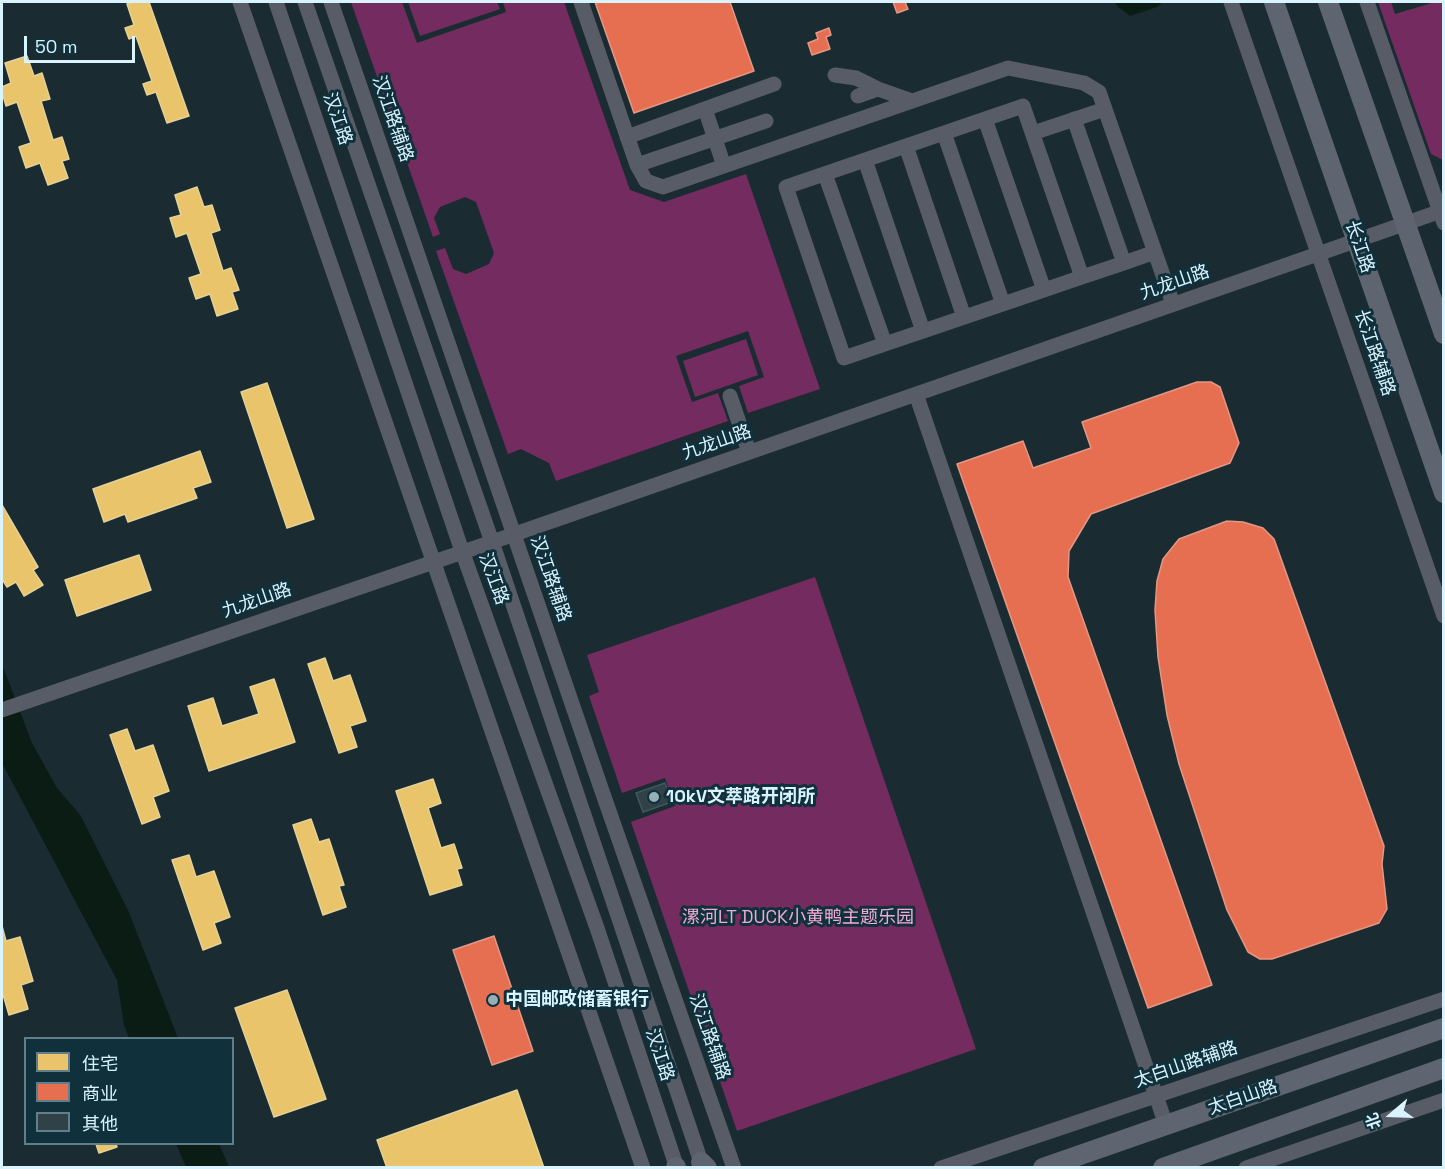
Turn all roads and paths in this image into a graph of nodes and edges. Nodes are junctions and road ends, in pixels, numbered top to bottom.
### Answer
1 (240, 2) edge
2 (276, 2) edge
3 (305, 2) edge
4 (331, 2) edge
5 (580, 2) edge
6 (1231, 2) edge
7 (1274, 2) edge
8 (1328, 2) edge
9 (1367, 2) edge
10 (835, 75) dead end
11 (774, 84) dead end
12 (878, 89) junction
13 (858, 96) dead end
14 (912, 101) junction
15 (705, 109) junction
16 (1105, 109) junction
17 (985, 119) junction
18 (1074, 119) junction
19 (766, 121) dead end
20 (944, 133) junction
21 (1033, 133) junction
22 (627, 137) junction
23 (715, 138) junction
24 (906, 146) junction
25 (865, 160) junction
26 (637, 165) junction
27 (724, 165) junction
28 (825, 174) junction
29 (1442, 215) edge
30 (1404, 223) junction
31 (1356, 240) junction
32 (1155, 252) junction
33 (1319, 253) junction
34 (1124, 263) junction
35 (1082, 277) junction
36 (1044, 290) junction
37 (1003, 304) junction
38 (1173, 304) junction
39 (964, 317) junction
40 (923, 331) junction
41 (1443, 334) edge
42 (885, 344) junction
43 (916, 394) junction
44 (730, 396) dead end
45 (749, 452) junction
46 (1443, 493) edge
47 (514, 534) junction
48 (492, 542) junction
49 (463, 552) junction
50 (433, 561) junction
51 (1443, 616) edge
52 (2, 710) edge
53 (1443, 999) edge
54 (1443, 1028) edge
55 (1443, 1068) edge
56 (1156, 1096) junction
57 (1443, 1100) edge
58 (1166, 1125) junction
59 (704, 1166) edge
60 (1172, 1166) edge
61 (643, 1167) edge
62 (676, 1167) edge
63 (734, 1167) edge
64 (941, 1167) edge
65 (1043, 1167) edge
66 (1246, 1167) edge

1 - 50 street
2 - 49 street, 汉江路
3 - 48 street, 汉江路
4 - 47 street, 汉江路辅路
5 - 22 street
6 - 33 street, 长江路辅路
7 - 31 main road, 长江路
8 - 30 main road
9 - 29 street
10 - 12 street
11 - 15 street
12 - 13 street
12 - 14 street
14 - 16 street
14 - 27 street
15 - 22 street
15 - 23 street
16 - 18 street
16 - 32 street
17 - 20 street
17 - 21 street
17 - 36 street
18 - 21 street
18 - 34 street
19 - 23 street
20 - 24 street
20 - 37 street
21 - 35 street
22 - 26 street
23 - 26 street
23 - 27 street
24 - 25 street
24 - 39 street
25 - 28 street
25 - 40 street
26 - 27 street
28 - 42 street
28 - 42 street
29 - 30 street, 九龙山路
30 - 31 street, 九龙山路
30 - 41 main road
31 - 33 street, 九龙山路
31 - 46 main road, 长江路
32 - 34 street
32 - 38 street
33 - 38 street, 九龙山路
33 - 51 street, 长江路辅路
34 - 35 street
35 - 36 street
36 - 37 street
37 - 39 street
38 - 43 street, 九龙山路
39 - 40 street
40 - 42 street
43 - 45 street, 九龙山路
43 - 56 street
44 - 45 street
45 - 47 street, 九龙山路
47 - 48 street, 九龙山路
47 - 63 street, 汉江路辅路
48 - 49 street, 九龙山路
48 - 59 street, 汉江路
49 - 50 street, 九龙山路
49 - 62 street, 汉江路
50 - 52 street, 九龙山路
50 - 61 street
53 - 56 street, 太白山路辅路
54 - 58 main road, 太白山路
55 - 60 main road
56 - 58 street
56 - 64 street, 太白山路辅路
57 - 66 street
58 - 65 main road, 太白山路

